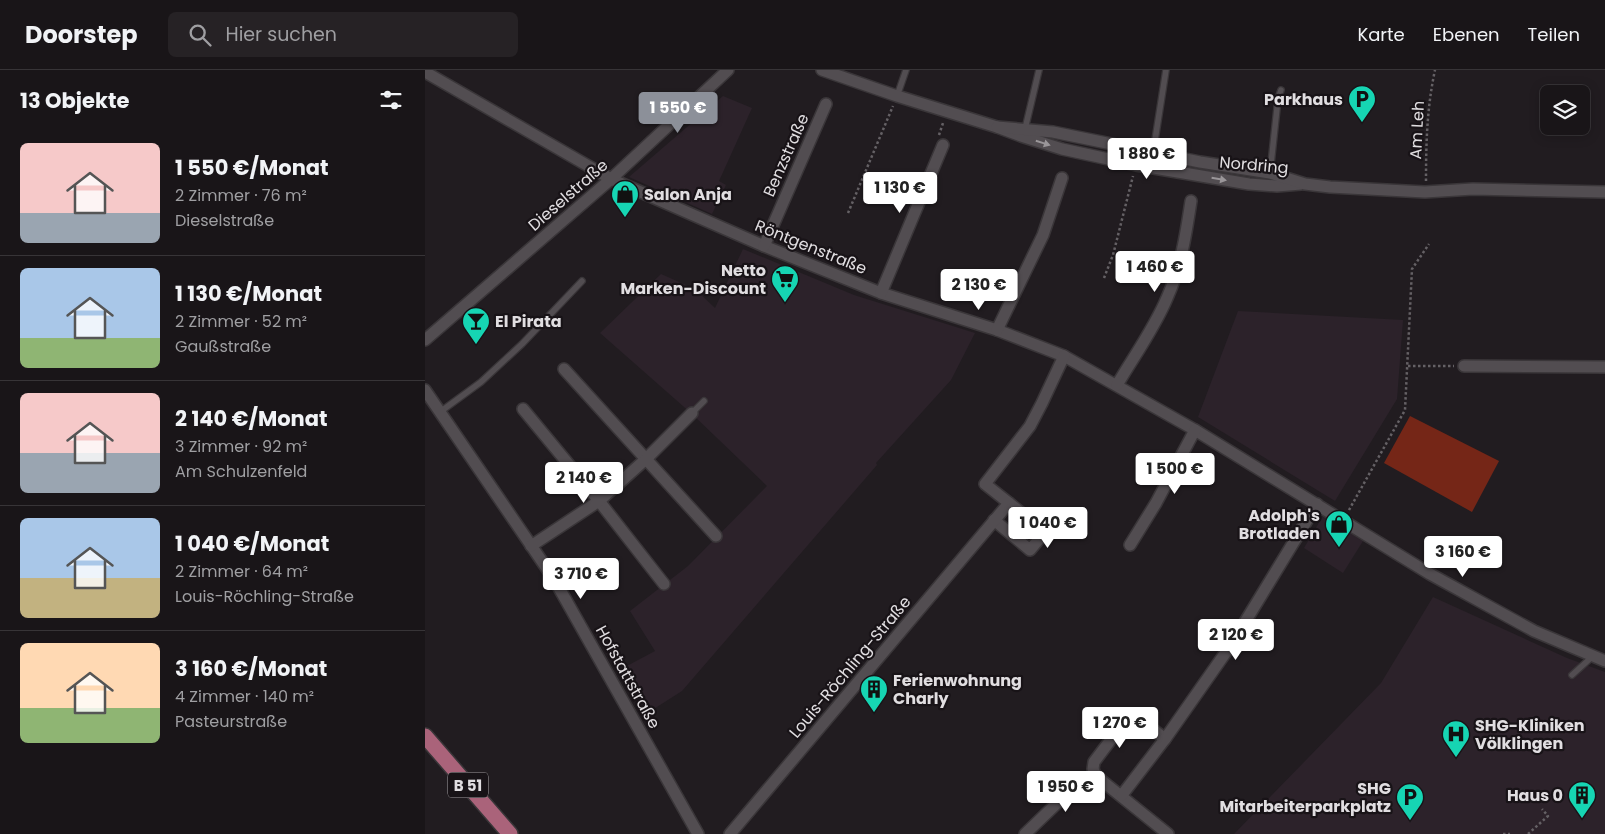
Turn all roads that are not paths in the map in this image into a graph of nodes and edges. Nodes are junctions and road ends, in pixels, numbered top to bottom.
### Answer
1 (728, 70) edge
2 (822, 70) edge
3 (906, 70) edge
4 (1039, 70) edge
5 (1166, 70) edge
6 (425, 72) edge
7 (1281, 90) dead end
8 (897, 96) junction
9 (826, 104) dead end
10 (997, 126) junction
11 (1025, 129) junction
12 (943, 145) dead end
13 (1153, 153) junction
14 (1270, 173) junction
15 (1062, 178) dead end
16 (611, 179) junction
17 (1305, 184) junction
18 (1605, 192) edge
19 (1191, 201) dead end
20 (763, 246) junction
21 (582, 281) dead end
22 (881, 293) junction
23 (997, 330) junction
24 (425, 340) edge
25 (1063, 356) junction
26 (1464, 366) road end
27 (1605, 367) edge
28 (564, 369) dead end
29 (1117, 385) junction
30 (425, 390) edge
31 (704, 401) dead end
32 (523, 409) dead end
33 (440, 412) junction
34 (692, 413) joint
35 (1195, 430) junction
36 (646, 459) junction
37 (599, 501) junction
38 (1009, 503) junction
39 (1317, 504) junction
40 (994, 520) junction
41 (716, 536) dead end
42 (1130, 545) dead end
43 (531, 546) junction
44 (663, 584) dead end
45 (1593, 656) junction
46 (1605, 661) edge
47 (1572, 676) dead end
48 (425, 736) edge
49 (1165, 739) junction
50 (1096, 776) junction
51 (1122, 795) junction
52 (510, 834) edge
53 (698, 834) edge
54 (730, 834) edge
55 (1025, 834) edge
56 (1168, 834) edge

1 - 16 street, Dieselstraße
2 - 8 street, Nordring
3 - 8 lane
4 - 11 lane
5 - 13 lane
6 - 16 street, Röntgenstraße
7 - 14 lane, Nordring
8 - 10 street, Nordring
9 - 20 street, Benzstraße
10 - 11 street, Nordring
10 -> 17 street, Nordring
11 - 13 street, Nordring
12 - 22 street
13 - 14 street, Nordring
14 - 17 street, Nordring
15 - 23 street
16 - 20 street, Röntgenstraße
16 - 24 street, Dieselstraße
17 - 18 street, Nordring
19 - 29 street
20 - 22 street, Röntgenstraße
21 - 33 lane
22 - 23 street, Röntgenstraße
23 - 25 street, Röntgenstraße
25 - 29 street, Röntgenstraße
25 - 38 street
26 - 27 street
28 - 36 street
29 - 35 street, Röntgenstraße
30 - 33 street, Hofstattstraße
31 - 34 lane
32 - 37 street
33 - 43 street, Hofstattstraße
34 - 36 street
35 - 39 street, Röntgenstraße
35 - 42 street
36 - 37 street
36 - 41 street
37 - 43 street
37 - 44 street
38 - 40 street, Louis-Röchling-Straße
38 - 40 street
39 - 45 street, Röntgenstraße
39 - 49 street
40 - 54 street, Louis-Röchling-Straße
43 - 53 street, Hofstattstraße
45 - 46 street, Röntgenstraße
45 - 47 lane
48 - 52 main road, B 51
49 - 50 street
49 - 51 street
50 - 51 street
50 - 55 street
51 - 56 street

